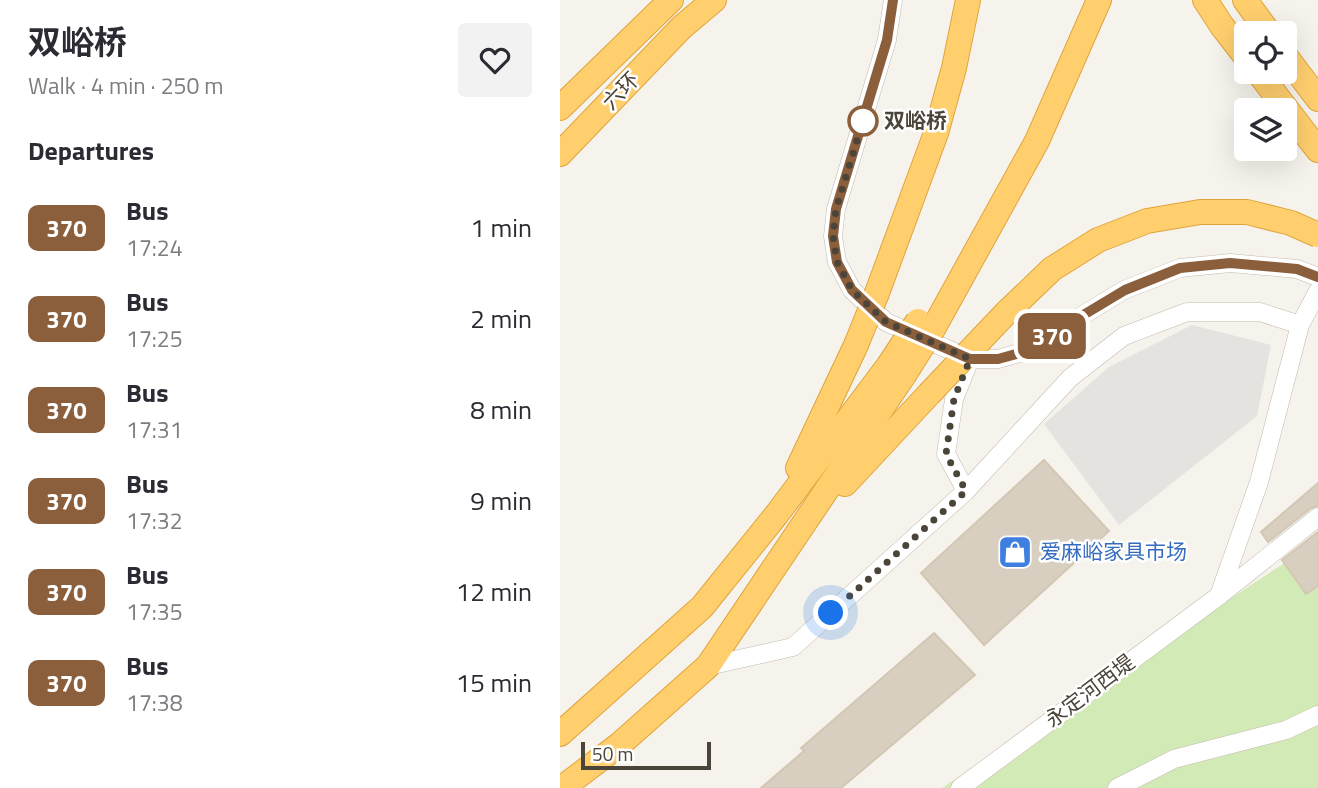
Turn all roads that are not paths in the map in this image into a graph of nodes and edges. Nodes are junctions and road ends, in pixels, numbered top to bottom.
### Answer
1 (714, 0) edge
2 (893, 0) edge
3 (968, 0) edge
4 (1081, 0) edge
5 (1099, 0) edge
6 (1205, 0) edge
7 (668, 3) edge
8 (1247, 4) edge
9 (1260, 21) edge
10 (1234, 42) edge
11 (1297, 71) edge
12 (1267, 84) edge
13 (1318, 99) edge
14 (560, 108) edge
15 (1030, 137) junction
16 (1318, 149) edge
17 (560, 154) edge
18 (1318, 235) edge
19 (1318, 277) edge
20 (1318, 291) edge
21 (1300, 325) junction
22 (970, 359) junction
23 (896, 370) junction
24 (966, 491) junction
25 (777, 514) junction
26 (1318, 517) edge
27 (794, 538) junction
28 (1220, 595) junction
29 (708, 666) junction
30 (1318, 715) edge
31 (560, 734) edge
32 (562, 788) edge
33 (960, 788) edge
34 (1117, 788) edge

1 - 17 highway, 六环
2 - 22 street
3 - 25 highway, bridge
4 - 15 highway
5 - 15 highway
6 - 10 highway
7 - 14 highway, 六环
8 - 9 highway
11 - 13 highway
12 - 16 highway
15 - 23 highway, bridge
18 - 27 highway, bridge
19 - 22 street
20 - 21 street
21 - 24 street
21 - 28 street
22 - 24 street
23 - 25 highway
23 - 27 highway
24 - 29 street
25 - 31 highway
26 - 28 street, 永定河西堤
27 - 29 highway
28 - 33 street, 永定河西堤
29 - 32 highway
30 - 34 street

